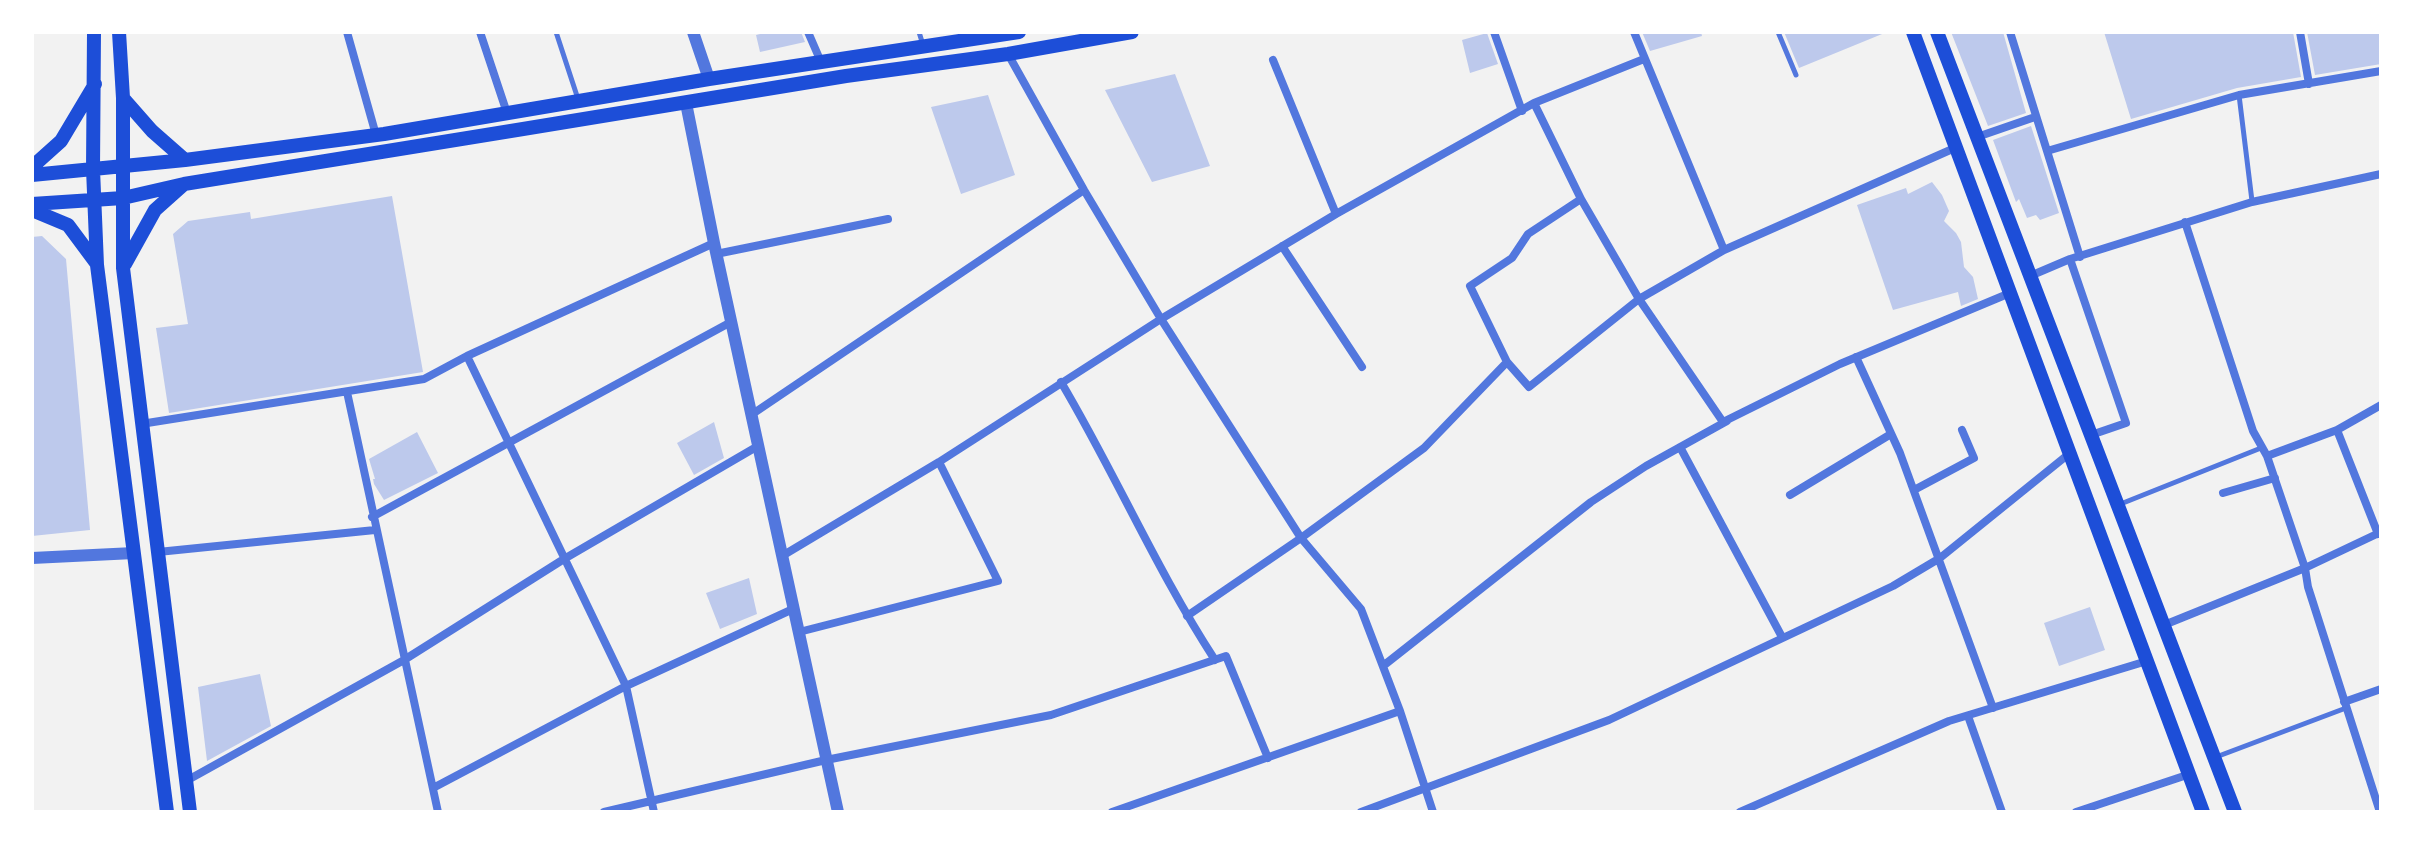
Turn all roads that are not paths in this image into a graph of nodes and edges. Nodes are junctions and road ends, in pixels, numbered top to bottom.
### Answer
1 (94, 32) edge
2 (119, 32) edge
3 (347, 32) edge
4 (480, 32) edge
5 (556, 32) edge
6 (693, 32) edge
7 (808, 32) edge
8 (1017, 32) edge
9 (1132, 32) edge
10 (1494, 32) edge
11 (1634, 32) edge
12 (1778, 32) edge
13 (2010, 32) edge
14 (2300, 32) edge
15 (1936, 34) edge
16 (1917, 37) edge
17 (921, 39) edge
18 (1008, 54) junction
19 (1644, 59) junction
20 (1273, 60) dead end
21 (821, 62) junction
22 (2381, 71) edge
23 (1796, 75) dead end
24 (709, 79) junction
25 (96, 84) junction
26 (2309, 84) junction
27 (2239, 95) junction
28 (123, 98) junction
29 (578, 100) junction
30 (686, 103) junction
31 (1534, 103) junction
32 (1522, 111) junction
33 (507, 113) junction
34 (2035, 117) junction
35 (376, 135) junction
36 (1976, 137) junction
37 (301, 145) junction
38 (1957, 147) junction
39 (2047, 151) junction
40 (185, 160) junction
41 (303, 165) junction
42 (123, 166) junction
43 (32, 167) edge
44 (93, 169) junction
45 (2381, 174) edge
46 (32, 175) edge
47 (184, 184) junction
48 (1084, 190) junction
49 (123, 198) junction
50 (1581, 199) junction
51 (94, 201) junction
52 (2252, 202) junction
53 (32, 207) edge
54 (1336, 214) junction
55 (888, 219) dead end
56 (2185, 222) junction
57 (1282, 246) junction
58 (715, 249) junction
59 (1724, 250) junction
60 (2080, 257) junction
61 (2070, 259) junction
62 (97, 265) junction
63 (123, 268) junction
64 (2029, 276) junction
65 (2010, 293) junction
66 (1639, 299) junction
67 (1161, 319) junction
68 (731, 322) junction
69 (467, 356) junction
70 (1856, 357) junction
71 (1507, 362) junction
72 (1362, 367) dead end
73 (1061, 382) junction
74 (347, 392) junction
75 (2381, 405) edge
76 (751, 415) junction
77 (1737, 416) junction
78 (140, 424) junction
79 (1962, 430) dead end
80 (2337, 430) junction
81 (1891, 434) junction
82 (2091, 435) junction
83 (509, 444) junction
84 (758, 446) junction
85 (1680, 447) junction
86 (2265, 452) junction
87 (2070, 453) junction
88 (939, 462) junction
89 (2275, 478) junction
90 (1914, 490) junction
91 (2223, 493) dead end
92 (1790, 495) dead end
93 (2118, 506) junction
94 (372, 517) junction
95 (375, 530) junction
96 (2380, 533) edge
97 (1301, 538) junction
98 (157, 552) junction
99 (134, 553) junction
100 (782, 556) junction
101 (32, 558) edge
102 (1940, 558) junction
103 (564, 559) junction
104 (2305, 568) junction
105 (793, 609) junction
106 (1187, 616) junction
107 (2164, 625) junction
108 (799, 632) junction
109 (1782, 637) junction
110 (404, 660) junction
111 (1215, 660) junction
112 (2147, 661) junction
113 (1383, 666) junction
114 (626, 686) junction
115 (2381, 689) edge
116 (2345, 705) junction
117 (1993, 708) junction
118 (1400, 711) junction
119 (1968, 716) junction
120 (1268, 758) junction
121 (2215, 758) junction
122 (826, 760) junction
123 (2190, 774) junction
124 (186, 781) junction
125 (433, 788) junction
126 (1424, 789) junction
127 (652, 801) junction
128 (1138, 808) edge
129 (2095, 809) edge
130 (167, 812) edge
131 (190, 812) edge
132 (438, 812) edge
133 (604, 812) edge
134 (654, 812) edge
135 (838, 812) edge
136 (1112, 812) edge
137 (1361, 812) edge
138 (1433, 812) edge
139 (1740, 812) edge
140 (2002, 812) edge
141 (2076, 812) edge
142 (2203, 812) edge
143 (2235, 812) edge
144 (2380, 812) edge

1 - 25 main road
2 - 28 main road
3 - 35 street
4 - 33 street
5 - 29 lane
6 - 24 street
7 - 21 street
8 - 17 main road
9 - 18 main road
10 - 32 street
11 - 19 street
12 - 23 lane
13 - 34 street
14 - 26 street
15 - 36 main road
16 - 38 main road
17 - 21 main road
18 - 30 main road
18 - 48 street
19 - 31 street
19 - 59 street
20 - 54 street
21 - 24 main road
22 - 26 street
24 - 29 main road
25 - 43 main road
25 - 44 main road
26 - 27 street
27 - 39 street
27 - 52 lane
28 - 40 main road
28 - 42 main road
29 - 33 main road
30 - 41 main road
30 - 58 street
31 - 32 street
31 - 50 street
32 - 54 street
33 - 35 main road
34 - 36 street
34 - 39 street
35 - 37 main road
36 - 64 main road
37 - 40 main road
37 - 41 main road
38 - 59 street
38 - 65 main road
39 - 60 street
40 - 42 main road
41 - 47 main road
42 - 44 main road
42 - 49 main road
44 - 46 main road
44 - 51 main road
45 - 52 street
47 - 49 main road
47 - 63 main road
48 - 67 street
48 - 76 street
49 - 51 main road
49 - 63 main road
50 - 66 street
50 - 71 street
51 - 53 main road
51 - 62 main road
52 - 56 street
53 - 62 main road
54 - 57 street
55 - 58 street
56 - 60 street
56 - 86 street
57 - 67 street
57 - 72 street
58 - 68 street
58 - 69 street
59 - 66 street
60 - 61 street
61 - 64 street
61 - 82 street
62 - 99 main road
63 - 78 main road
64 - 82 main road
65 - 70 street
65 - 87 main road
66 - 71 street
66 - 77 street
67 - 73 street
67 - 97 street
68 - 76 street
68 - 83 street
69 - 74 street
69 - 83 street
70 - 77 street
70 - 81 street
71 - 97 street
73 - 88 street
73 - 106 street
74 - 78 street
74 - 94 street
75 - 80 street
76 - 84 street
77 - 85 street
78 - 98 main road
79 - 90 street
80 - 86 street
80 - 96 street
81 - 90 street
81 - 92 street
82 - 93 main road
83 - 94 street
83 - 103 street
84 - 100 street
84 - 103 street
85 - 109 street
85 - 113 street
86 - 89 street
86 - 93 lane
87 - 102 street
87 - 112 main road
88 - 100 street
88 - 108 street
89 - 91 street
89 - 104 street
90 - 102 street
93 - 107 main road
94 - 95 street
95 - 98 street
95 - 110 street
96 - 104 street
97 - 106 street
97 - 113 street
98 - 124 main road
99 - 101 street
99 - 130 main road
100 - 105 street
102 - 109 street
102 - 117 street
103 - 110 street
103 - 114 street
104 - 107 street
104 - 116 street
105 - 108 street
105 - 114 street
106 - 111 street
107 - 121 main road
108 - 122 street
109 - 126 street
110 - 124 street
110 - 125 street
111 - 120 street
111 - 122 street
112 - 117 street
112 - 123 main road
113 - 118 street
114 - 125 street
114 - 127 street
115 - 116 street
116 - 121 lane
116 - 144 street
117 - 119 street
118 - 120 street
118 - 126 street
119 - 139 street
119 - 140 street
120 - 128 street
121 - 143 main road
122 - 127 street
122 - 135 street
123 - 129 street
123 - 142 main road
124 - 131 main road
125 - 132 street
126 - 137 street
126 - 138 street
127 - 133 street
127 - 134 street
128 - 136 street
129 - 141 street

